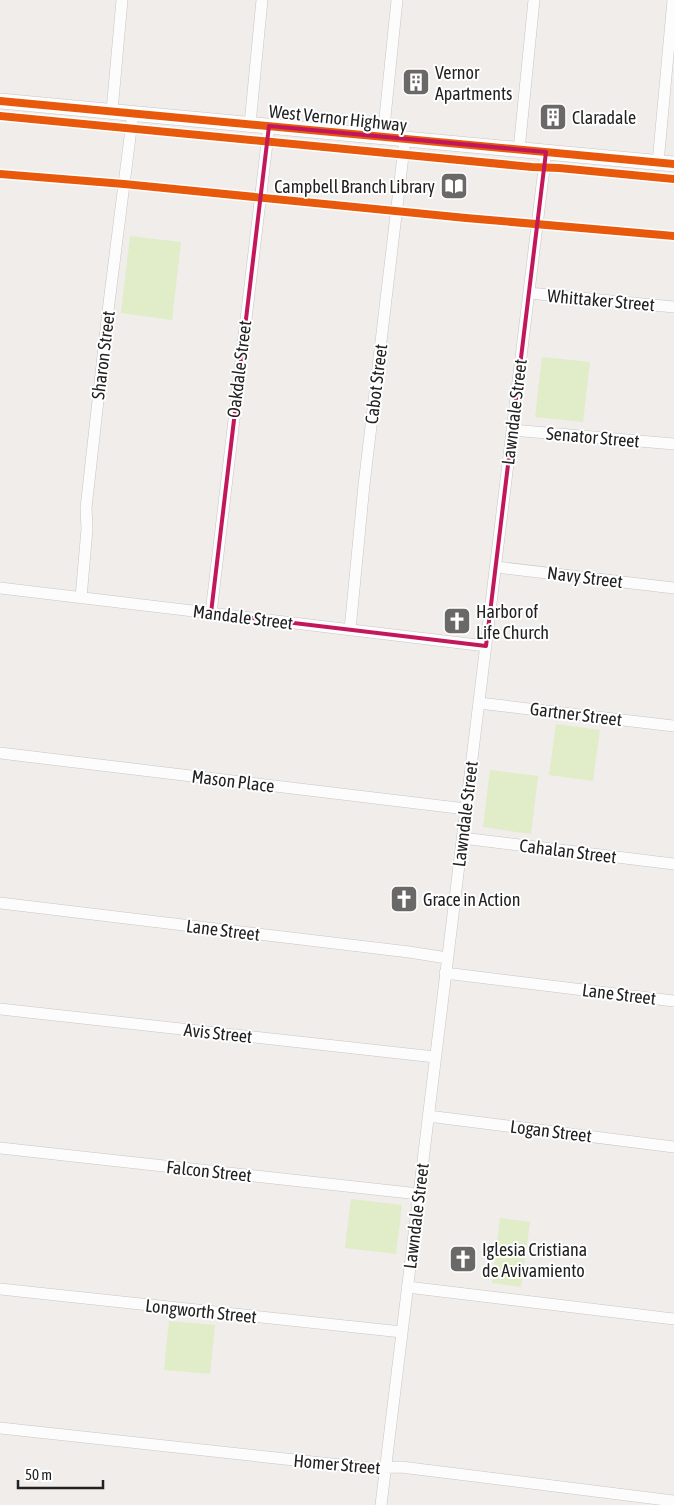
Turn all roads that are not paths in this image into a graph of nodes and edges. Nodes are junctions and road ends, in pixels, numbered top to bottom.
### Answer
1 (122, 0) edge
2 (262, 0) edge
3 (397, 0) edge
4 (534, 0) edge
5 (673, 0) edge
6 (0, 101) edge
7 (112, 111) junction
8 (133, 113) junction
9 (250, 124) junction
10 (269, 126) junction
11 (383, 137) junction
12 (406, 139) junction
13 (519, 150) junction
14 (546, 152) junction
15 (658, 163) junction
16 (674, 164) edge
17 (529, 293) junction
18 (674, 307) edge
19 (512, 430) junction
20 (674, 444) edge
21 (496, 566) junction
22 (0, 588) edge
23 (674, 588) edge
24 (81, 598) junction
25 (211, 613) junction
26 (350, 630) junction
27 (486, 646) junction
28 (479, 702) junction
29 (674, 726) edge
30 (0, 753) edge
31 (466, 809) junction
32 (462, 838) junction
33 (674, 864) edge
34 (0, 903) edge
35 (447, 958) junction
36 (445, 973) junction
37 (674, 1001) edge
38 (0, 1009) edge
39 (436, 1057) junction
40 (428, 1116) junction
41 (674, 1147) edge
42 (0, 1148) edge
43 (419, 1194) junction
44 (407, 1287) junction
45 (0, 1289) edge
46 (674, 1319) edge
47 (402, 1332) junction
48 (0, 1428) edge
49 (385, 1468) junction
50 (674, 1500) edge
51 (381, 1505) edge

1 - 7 street
2 - 9 street
3 - 11 street
4 - 13 street
5 - 15 street
6 - 7 street, West Vernor Highway
7 - 8 street, West Vernor Highway
8 - 9 street, West Vernor Highway
8 - 24 street, Sharon Street
9 - 10 street, West Vernor Highway
10 - 11 street, West Vernor Highway
10 - 25 street, Oakdale Street
11 - 12 street, West Vernor Highway
12 - 13 street, West Vernor Highway
12 - 26 street, Cabot Street
13 - 14 street, West Vernor Highway
14 - 15 street, West Vernor Highway
14 - 17 street, Lawndale Street
15 - 16 street, West Vernor Highway
17 - 18 street, Whittaker Street
17 - 19 street, Lawndale Street
19 - 20 street, Senator Street
19 - 21 street, Lawndale Street
21 - 23 street, Navy Street
21 - 27 street, Lawndale Street
22 - 24 street, Mandale Street
24 - 25 street, Mandale Street
25 - 26 street, Mandale Street
26 - 27 street, Mandale Street
27 - 28 street, Lawndale Street
28 - 29 street, Gartner Street
28 - 31 street, Lawndale Street
30 - 31 street, Mason Place
31 - 32 street, Lawndale Street
32 - 33 street, Cahalan Street
32 - 35 street, Lawndale Street
34 - 35 street, Lane Street
35 - 36 street, Lawndale Street
36 - 37 street, Lane Street
36 - 39 street, Lawndale Street
38 - 39 street, Avis Street
39 - 40 street, Lawndale Street
40 - 41 street, Logan Street
40 - 43 street, Lawndale Street
42 - 43 street, Falcon Street
43 - 44 street, Lawndale Street
44 - 46 street
44 - 47 street, Lawndale Street
45 - 47 street, Longworth Street
47 - 49 street, Lawndale Street
48 - 49 street, Homer Street
49 - 50 street, Homer Street
49 - 51 street, Lawndale Street

